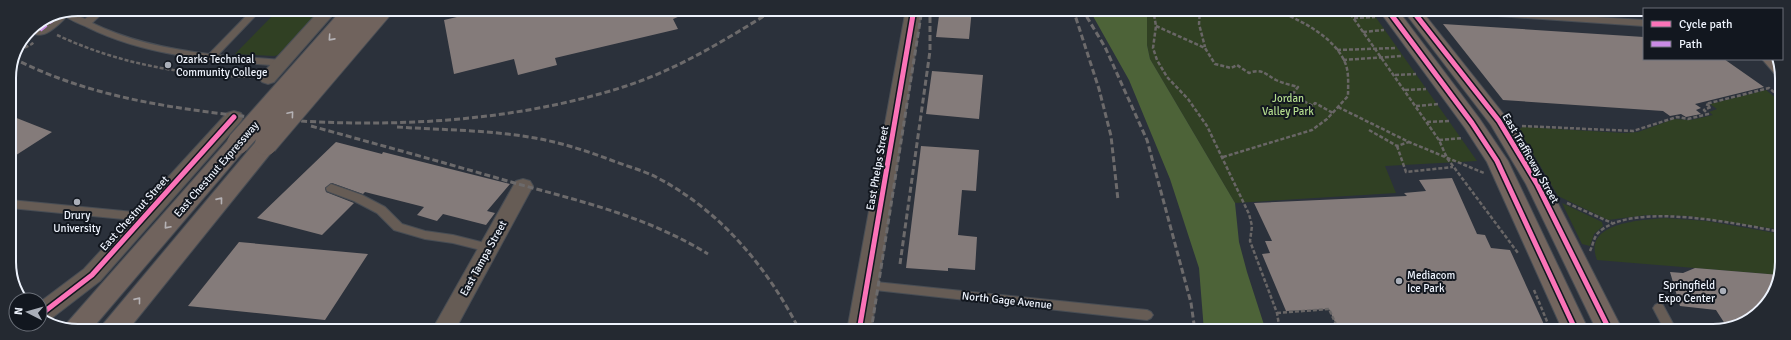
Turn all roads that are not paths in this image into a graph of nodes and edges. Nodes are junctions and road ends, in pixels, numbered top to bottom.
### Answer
1 (72, 16) edge
2 (94, 16) edge
3 (251, 16) edge
4 (324, 16) edge
5 (351, 16) edge
6 (374, 16) edge
7 (913, 16) edge
8 (1417, 16) edge
9 (1542, 16) edge
10 (1386, 19) edge
11 (49, 23) edge
12 (86, 23) junction
13 (1643, 23) edge
14 (42, 29) road end
15 (211, 57) junction
16 (282, 62) junction
17 (268, 78) road end
18 (234, 117) dead end
19 (523, 186) dead end
20 (331, 188) dead end
21 (16, 205) edge
22 (144, 217) junction
23 (489, 248) junction
24 (866, 285) junction
25 (1659, 308) dead end
26 (48, 309) edge
27 (1147, 315) dead end
28 (81, 324) edge
29 (118, 324) edge
30 (447, 324) edge
31 (859, 324) edge
32 (1573, 324) edge
33 (1607, 324) edge
34 (1668, 324) edge

1 - 12 lane
2 - 12 lane
3 - 15 lane
4 - 16 street
5 -> 28 main road, East Chestnut Expressway, bridge
29 -> 6 main road, East Chestnut Expressway, bridge
7 - 24 street, East Phelps Street
8 - 33 main road, East Trafficway Street
9 - 13 lane
10 - 32 main road
11 - 14 street
12 - 15 lane
15 - 16 lane
16 - 17 street
18 - 22 street, East Chestnut Street
19 - 23 street, East Tampa Street
20 - 23 lane
21 - 22 lane
22 - 26 street, East Chestnut Street
23 - 30 street, East Tampa Street
24 - 27 lane, North Gage Avenue
24 - 31 street, East Phelps Street
25 - 34 lane

